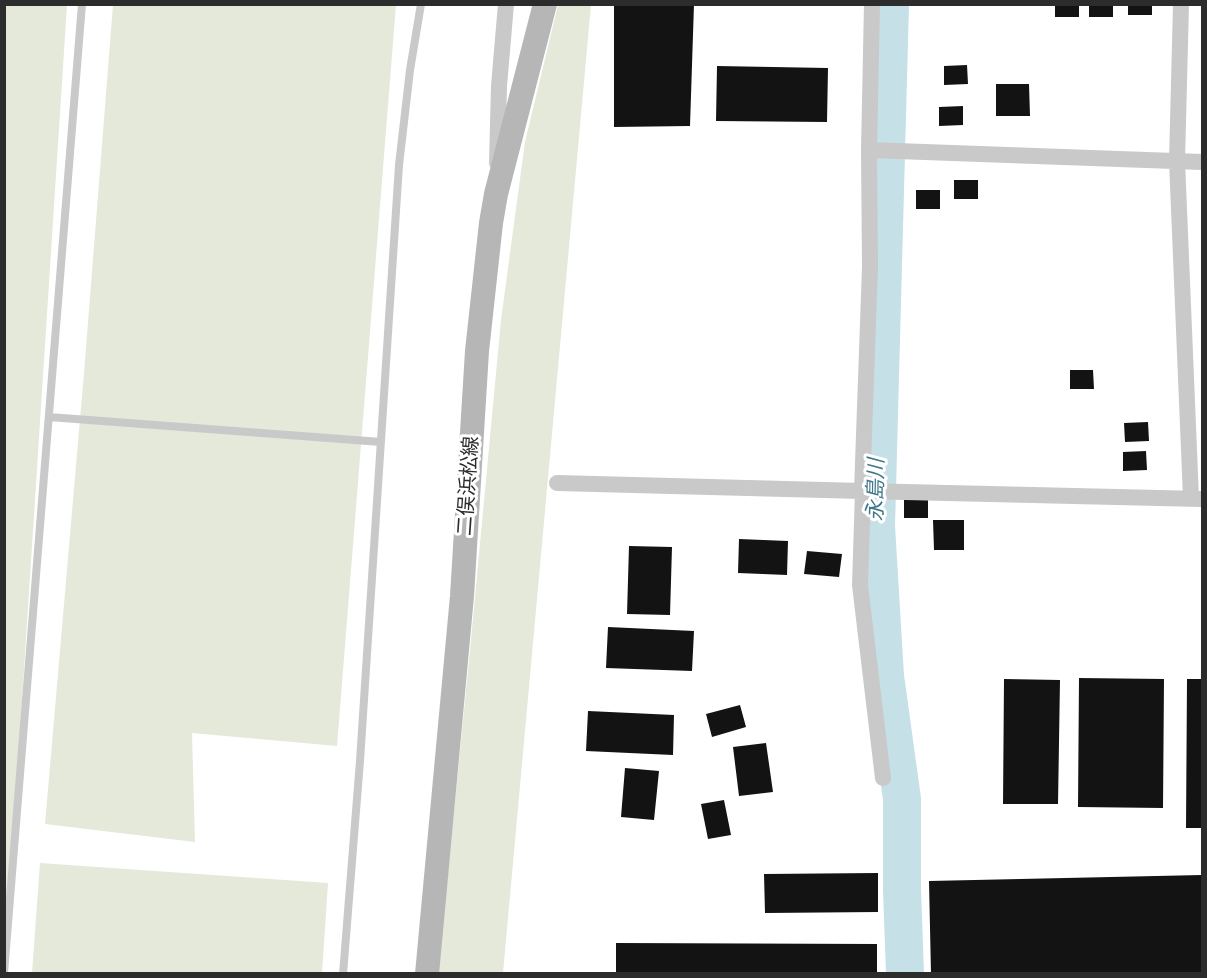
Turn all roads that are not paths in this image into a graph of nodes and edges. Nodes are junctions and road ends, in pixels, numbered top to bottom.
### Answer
1 (82, 4) edge
2 (421, 4) edge
3 (506, 4) edge
4 (544, 4) edge
5 (872, 4) edge
6 (1181, 4) edge
7 (872, 151) junction
8 (1178, 161) junction
9 (1203, 162) edge
10 (496, 194) junction
11 (49, 417) junction
12 (381, 442) junction
13 (557, 483) dead end
14 (862, 491) junction
15 (1197, 499) edge
16 (883, 778) dead end
17 (4, 973) edge
18 (343, 974) edge
19 (427, 974) edge

1 - 11 lane
2 - 12 lane
3 - 10 street
4 - 10 main road, 二俣浜松線
5 - 7 street
6 - 8 street
7 - 8 street
7 - 14 street
8 - 9 street
8 - 15 street
10 - 19 main road, 二俣浜松線
11 - 12 lane
11 - 17 lane
12 - 18 lane
13 - 14 street
14 - 15 street
14 - 16 street

